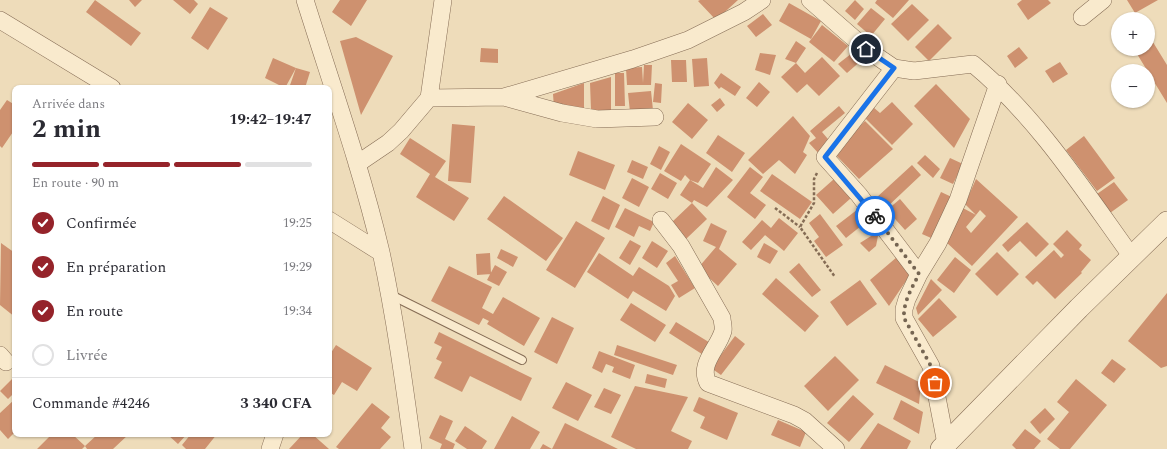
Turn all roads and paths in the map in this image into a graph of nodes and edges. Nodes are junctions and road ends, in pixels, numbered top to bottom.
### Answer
1 (305, 0) edge
2 (443, 0) edge
3 (762, 0) edge
4 (810, 0) edge
5 (1103, 0) edge
6 (1082, 17) dead end
7 (0, 20) edge
8 (894, 68) junction
9 (998, 84) junction
10 (107, 85) edge
11 (331, 85) edge
12 (332, 87) edge
13 (504, 97) junction
14 (430, 98) junction
15 (655, 117) dead end
16 (825, 157) junction
17 (356, 164) junction
18 (775, 208) dead end
19 (660, 220) dead end
20 (332, 222) edge
21 (1167, 222) edge
22 (800, 227) junction
23 (380, 252) junction
24 (1132, 257) junction
25 (919, 274) junction
26 (834, 277) dead end
27 (389, 294) junction
28 (522, 360) dead end
29 (275, 437) edge
30 (944, 446) edge
31 (270, 449) edge
32 (413, 449) edge
33 (836, 449) edge

1 - 11 street
2 - 14 street
3 - 13 street
4 - 8 street
5 - 6 street
7 - 10 street
8 - 9 street
8 - 16 street
9 - 24 street
9 - 25 street
12 - 17 street
13 - 14 street
13 - 15 street
14 - 17 street
16 - 22 path
16 - 25 street
17 - 23 street
18 - 22 path
19 - 33 street
20 - 23 street
21 - 24 street
22 - 26 path
23 - 27 street
24 - 30 street
25 - 30 street
27 - 28 lane
27 - 32 street
29 - 31 street

